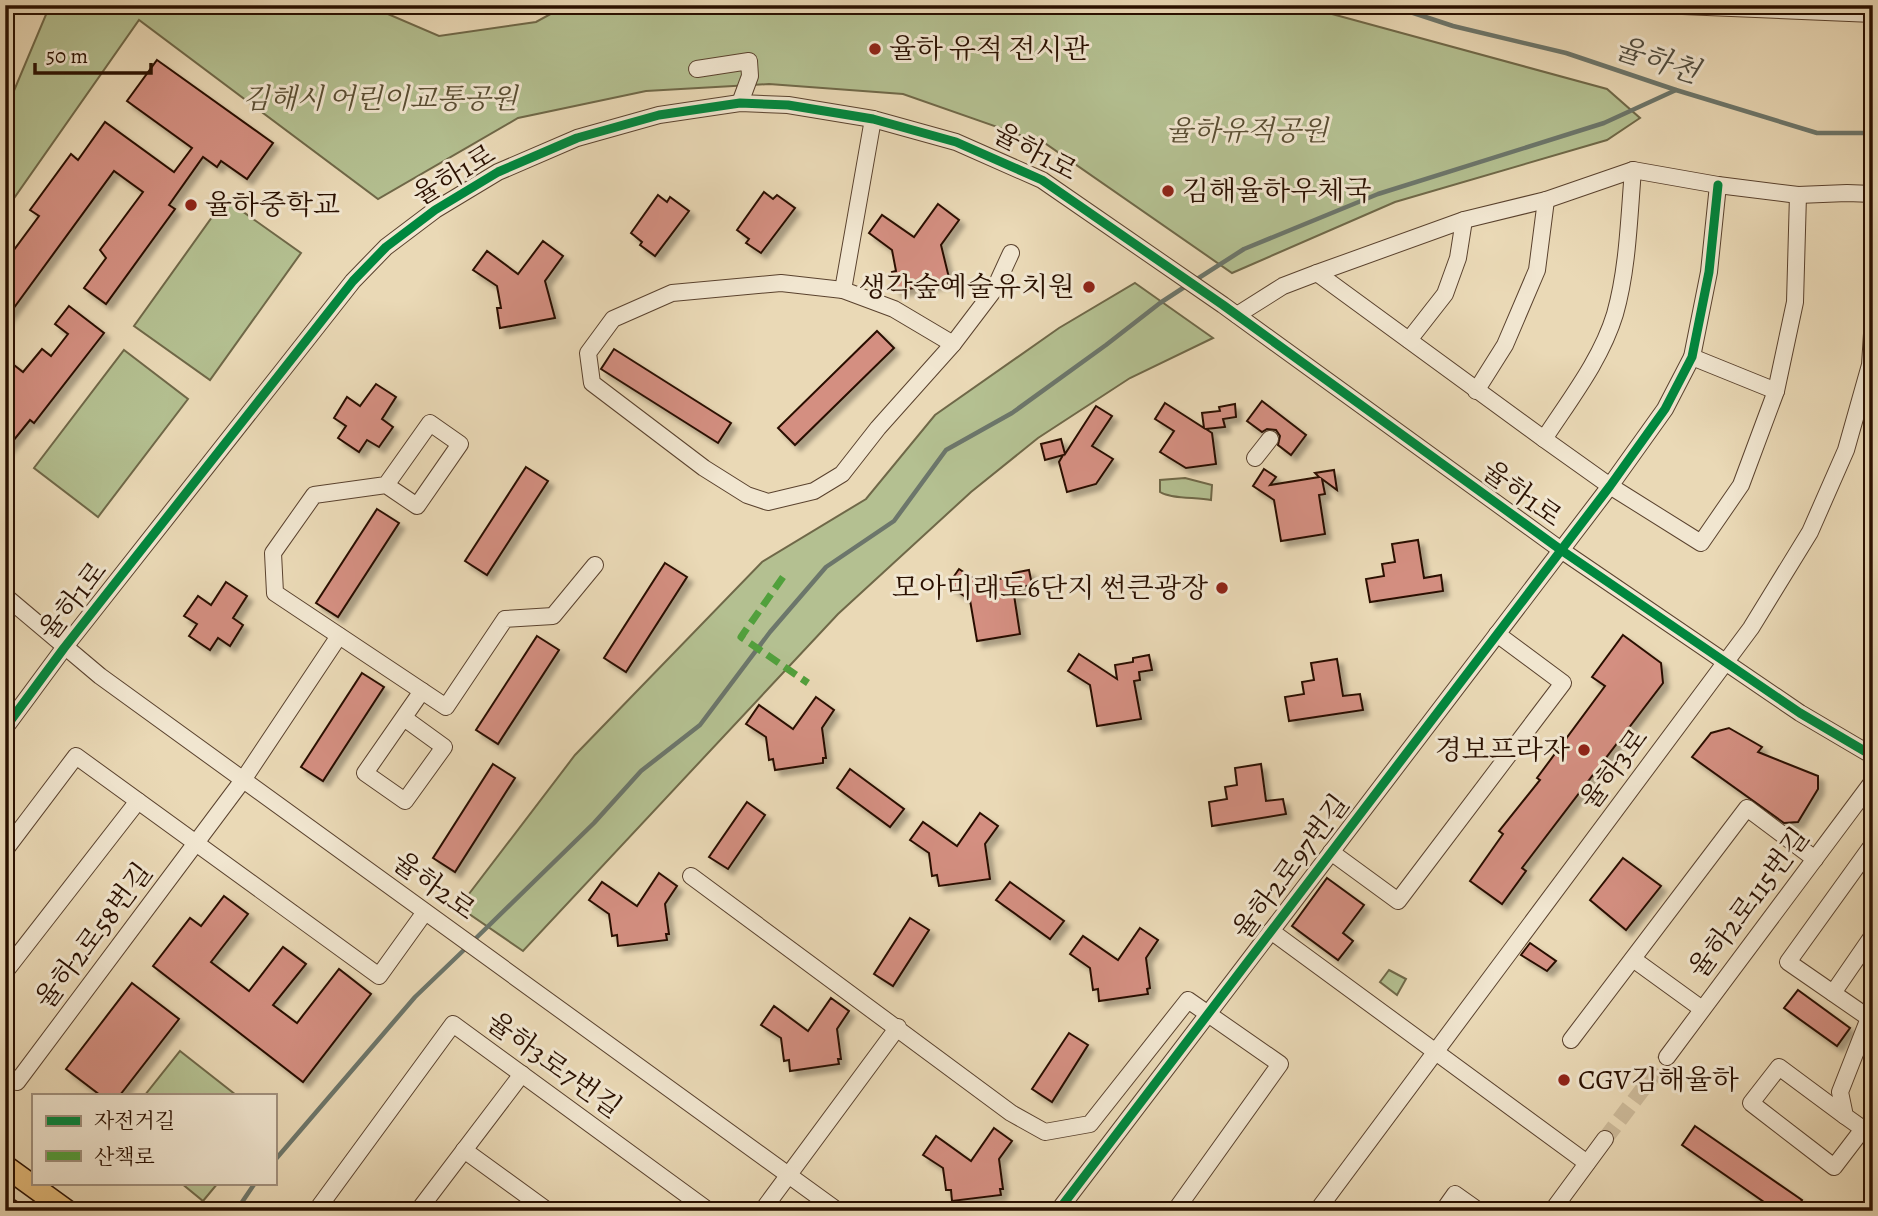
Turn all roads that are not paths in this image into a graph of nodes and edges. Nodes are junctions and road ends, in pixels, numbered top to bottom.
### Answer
1 (1658, 5) edge
2 (1707, 7) edge
3 (1794, 9) edge
4 (1873, 14) edge
5 (697, 69) dead end
6 (740, 103) junction
7 (873, 119) junction
8 (1633, 170) junction
9 (1718, 185) junction
10 (1873, 194) edge
11 (1798, 195) junction
12 (1546, 200) junction
13 (1464, 220) junction
14 (1011, 253) dead end
15 (1317, 273) junction
16 (843, 290) junction
17 (1237, 315) junction
18 (1873, 318) edge
19 (1409, 340) junction
20 (953, 344) junction
21 (1692, 357) junction
22 (1871, 366) edge
23 (1476, 391) junction
24 (1776, 391) junction
25 (1270, 439) dead end
26 (1544, 439) junction
27 (1255, 458) dead end
28 (386, 485) junction
29 (1611, 486) junction
30 (1560, 550) junction
31 (595, 565) dead end
32 (5, 596) edge
33 (1497, 634) junction
34 (339, 636) junction
35 (64, 648) junction
36 (1726, 662) junction
37 (422, 691) junction
38 (404, 718) junction
39 (5, 728) edge
40 (1873, 756) edge
41 (243, 780) junction
42 (1873, 781) edge
43 (138, 801) junction
44 (196, 843) junction
45 (1873, 844) edge
46 (5, 850) edge
47 (1331, 852) junction
48 (1815, 859) junction
49 (691, 876) dead end
50 (425, 912) junction
51 (1271, 931) junction
52 (1873, 935) edge
53 (1633, 959) junction
54 (5, 972) edge
55 (1833, 993) junction
56 (1702, 1009) junction
57 (1208, 1013) junction
58 (1871, 1016) edge
59 (898, 1027) junction
60 (1571, 1041) dead end
61 (1436, 1052) junction
62 (1667, 1057) tunnel mouth
63 (5, 1073) edge
64 (522, 1074) junction
65 (1845, 1116) junction
66 (1868, 1133) edge
67 (1605, 1139) tunnel mouth
68 (464, 1150) junction
69 (1587, 1163) junction
70 (5, 1166) edge
71 (788, 1175) junction
72 (5, 1207) edge
73 (11, 1211) edge
74 (67, 1211) edge
75 (316, 1211) edge
76 (418, 1211) edge
77 (548, 1211) edge
78 (709, 1211) edge
79 (762, 1211) edge
80 (838, 1211) edge
81 (1059, 1211) edge
82 (1175, 1211) edge
83 (1317, 1211) edge
84 (1443, 1211) edge
85 (1479, 1211) edge
86 (1552, 1211) edge

1 - 2 street
2 - 3 street
3 - 4 street
5 - 6 street
6 - 7 street, 율하1로
6 - 35 street, 율하1로
7 - 16 street
7 - 17 street, 율하1로
8 - 9 street
8 - 12 street
8 - 26 street
9 - 11 street
9 - 21 street, 율하2로97번길
10 - 11 street
11 - 24 street
12 - 13 street
12 - 23 street
13 - 15 street
13 - 19 street
14 - 20 street
15 - 17 street
15 - 19 street
16 - 20 street
16 - 20 street
17 - 30 street, 율하1로
18 - 22 street, 율하3로
19 - 23 street
21 - 24 street
21 - 29 street, 율하2로97번길
22 - 36 street, 율하3로
23 - 26 street
24 - 29 street
25 - 27 street
26 - 29 street
28 - 28 street
28 - 34 street
29 - 30 street, 율하2로97번길
30 - 33 street, 율하2로97번길
30 - 36 street, 율하1로
31 - 37 street
32 - 35 street, 율하2로
33 - 47 street, 율하2로97번길
33 - 47 street
34 - 37 street
34 - 41 street, 율하2로58번길
35 - 39 street, 율하1로
35 - 41 street, 율하2로
36 - 40 street, 율하1로
36 - 61 street, 율하3로
37 - 38 street
38 - 38 street
41 - 44 street, 율하2로58번길
41 - 50 street, 율하2로
42 - 48 street, 율하2로115번길
43 - 44 street
43 - 46 street
43 - 54 street, 율하2로58번길
44 - 50 street
44 - 63 street, 율하2로58번길
45 - 55 street
47 - 51 street, 율하2로97번길
48 - 53 street
48 - 56 street, 율하2로115번길
49 - 59 street
50 - 71 street, 율하2로
51 - 57 street, 율하2로97번길
51 - 61 street
52 - 55 street
53 - 56 street
53 - 60 street
55 - 58 street
56 - 62 street, 율하2로115번길
57 - 59 street
57 - 81 street, 율하2로97번길
57 - 82 street
58 - 65 street
59 - 71 street
61 - 69 street
61 - 83 street, 율하3로
64 - 68 street
64 - 75 street, 율하3로7번길
64 - 78 street, 율하3로7번길
65 - 66 street
65 - 66 street
67 - 69 street
68 - 76 street
68 - 77 street
69 - 86 street
70 - 74 main road
71 - 79 street
71 - 80 street, 율하2로
72 - 73 main road
84 - 85 street

